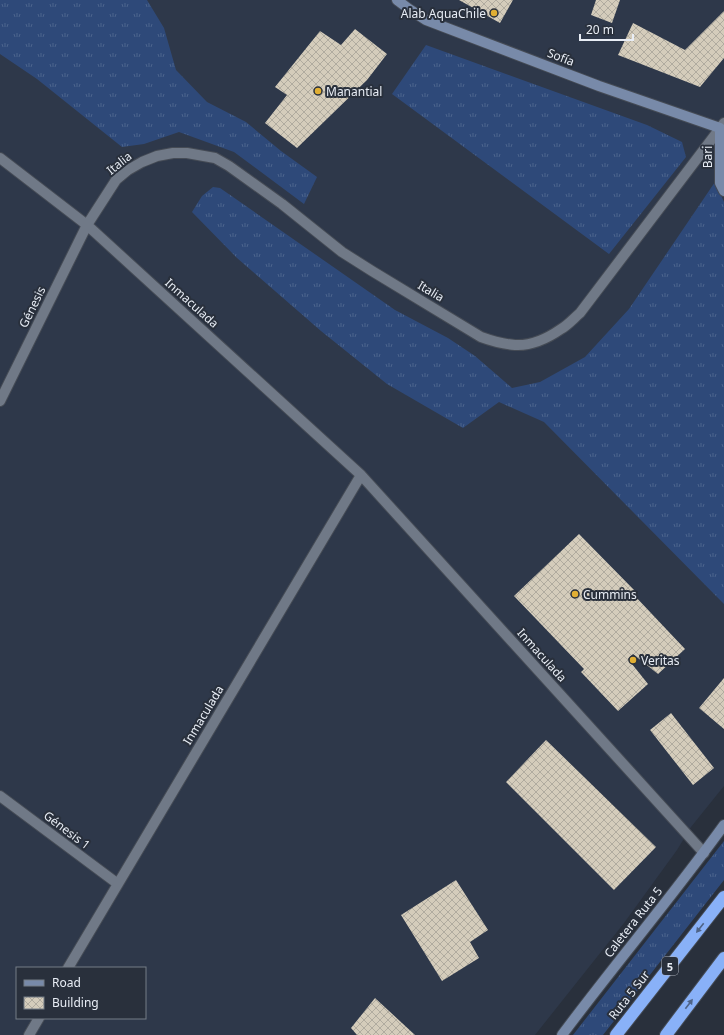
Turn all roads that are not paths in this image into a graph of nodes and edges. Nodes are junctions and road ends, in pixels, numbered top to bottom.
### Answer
1 (397, 0) edge
2 (723, 127) edge
3 (0, 158) edge
4 (724, 191) edge
5 (87, 225) junction
6 (0, 401) edge
7 (361, 474) junction
8 (0, 796) edge
9 (724, 825) edge
10 (704, 853) junction
11 (118, 884) junction
12 (724, 897) edge
13 (724, 958) edge
14 (69, 967) edge
15 (38, 1019) edge
16 (29, 1035) edge
17 (562, 1035) edge
18 (616, 1035) edge
19 (666, 1035) edge

1 - 2 street, Sofía
2 - 4 street, Bari
2 - 5 street, Italia
3 - 5 street, Inmaculada
5 - 6 street, Génesis
5 - 7 street, Inmaculada
7 - 10 street, Inmaculada
7 - 11 street, Inmaculada
8 - 11 street, Génesis 1
9 - 10 street, Caletera Ruta 5
10 - 17 street, Caletera Ruta 5
11 - 14 street, Inmaculada
12 -> 18 highway, Ruta 5 Sur / 5
19 -> 13 highway
15 - 16 street

